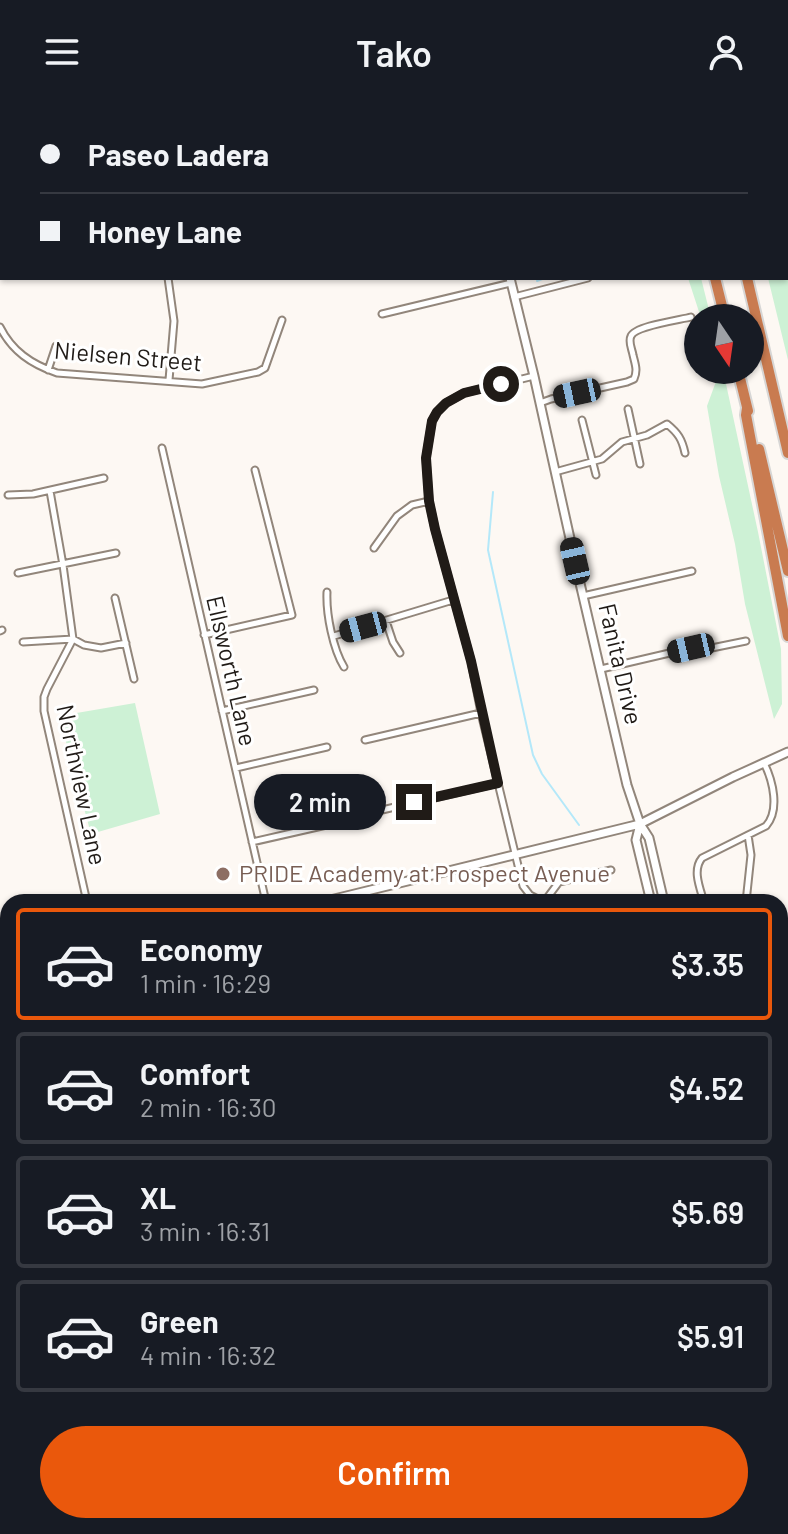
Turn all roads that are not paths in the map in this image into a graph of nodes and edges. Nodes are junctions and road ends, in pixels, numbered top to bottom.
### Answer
1 (168, 280) edge
2 (510, 280) edge
3 (580, 280) edge
4 (716, 280) edge
5 (747, 280) edge
6 (514, 297) junction
7 (722, 304) edge
8 (382, 314) dead end
9 (684, 319) edge
10 (282, 320) dead end
11 (0, 327) edge
12 (56, 346) dead end
13 (766, 361) junction
14 (48, 370) junction
15 (534, 376) junction
16 (169, 381) junction
17 (741, 384) edge
18 (540, 403) junction
19 (747, 408) junction
20 (628, 409) dead end
21 (582, 420) dead end
22 (788, 433) edge
23 (634, 439) junction
24 (162, 448) dead end
25 (685, 453) dead end
26 (788, 453) edge
27 (592, 462) junction
28 (640, 464) dead end
29 (255, 470) dead end
30 (555, 472) junction
31 (596, 475) dead end
32 (104, 478) dead end
33 (50, 491) junction
34 (8, 495) dead end
35 (429, 501) junction
36 (374, 548) dead end
37 (116, 553) dead end
38 (63, 565) junction
39 (692, 571) dead end
40 (788, 571) edge
41 (18, 573) dead end
42 (327, 592) dead end
43 (583, 596) junction
44 (115, 598) dead end
45 (453, 600) junction
46 (386, 621) junction
47 (204, 635) junction
48 (334, 636) junction
49 (788, 636) edge
50 (73, 639) junction
51 (746, 641) dead end
52 (23, 642) dead end
53 (126, 643) junction
54 (400, 653) dead end
55 (344, 667) dead end
56 (601, 669) junction
57 (134, 679) dead end
58 (314, 690) dead end
59 (222, 711) junction
60 (481, 713) junction
61 (365, 740) dead end
62 (327, 747) dead end
63 (788, 752) edge
64 (764, 763) junction
65 (236, 768) junction
66 (498, 783) junction
67 (382, 810) dead end
68 (344, 821) dead end
69 (640, 824) junction
70 (748, 835) junction
71 (252, 842) junction
72 (515, 854) junction
73 (611, 870) dead end
74 (367, 892) joint
75 (85, 894) edge
76 (264, 894) edge
77 (358, 894) edge
78 (529, 894) edge
79 (550, 894) edge
80 (649, 894) edge
81 (662, 894) edge
82 (702, 894) edge
83 (747, 894) edge

1 - 16 street
2 - 6 main road, Fanita Drive
2 - 8 street
3 - 6 street
4 - 7 highway
5 - 13 highway
6 - 15 main road, Fanita Drive
9 - 18 street
10 - 16 street, Nielsen Street
11 - 14 street, Nielsen Street
12 - 14 street
13 - 22 highway
13 - 26 highway
14 - 16 street, Nielsen Street
15 - 18 main road, Fanita Drive
15 - 35 street
17 - 19 highway
18 - 30 main road, Fanita Drive
19 - 40 highway
19 - 49 highway
20 - 23 street
21 - 27 street
23 - 25 street
23 - 27 street
23 - 28 street
24 - 47 street, Ellsworth Lane
27 - 30 street
27 - 31 street
29 - 47 street
30 - 43 main road, Fanita Drive
32 - 33 street
33 - 34 street
33 - 38 street
35 - 36 street
35 - 45 street
37 - 38 street
38 - 41 street
38 - 50 street
39 - 43 street
42 - 48 street
43 - 56 main road, Fanita Drive
44 - 53 street
45 - 46 street
45 - 60 street
46 - 48 street
46 - 54 street
47 - 59 street, Ellsworth Lane
48 - 55 street
50 - 52 street
50 - 53 street
50 - 75 street, Northview Lane
51 - 56 street
53 - 57 street
56 - 69 main road, Fanita Drive
58 - 59 street
59 - 65 street, Ellsworth Lane
60 - 61 street
60 - 66 street
62 - 65 street
63 - 64 main road
64 - 69 main road
64 - 70 street
65 - 71 street, Ellsworth Lane
66 - 67 street
66 - 72 street
68 - 71 street
69 - 72 main road
69 - 80 main road, Fanita Drive
69 - 81 main road, Fanita Drive
70 - 82 street
70 - 83 street
71 - 76 street, Ellsworth Lane
72 - 74 main road
72 - 78 street
73 - 79 street
74 - 77 main road

